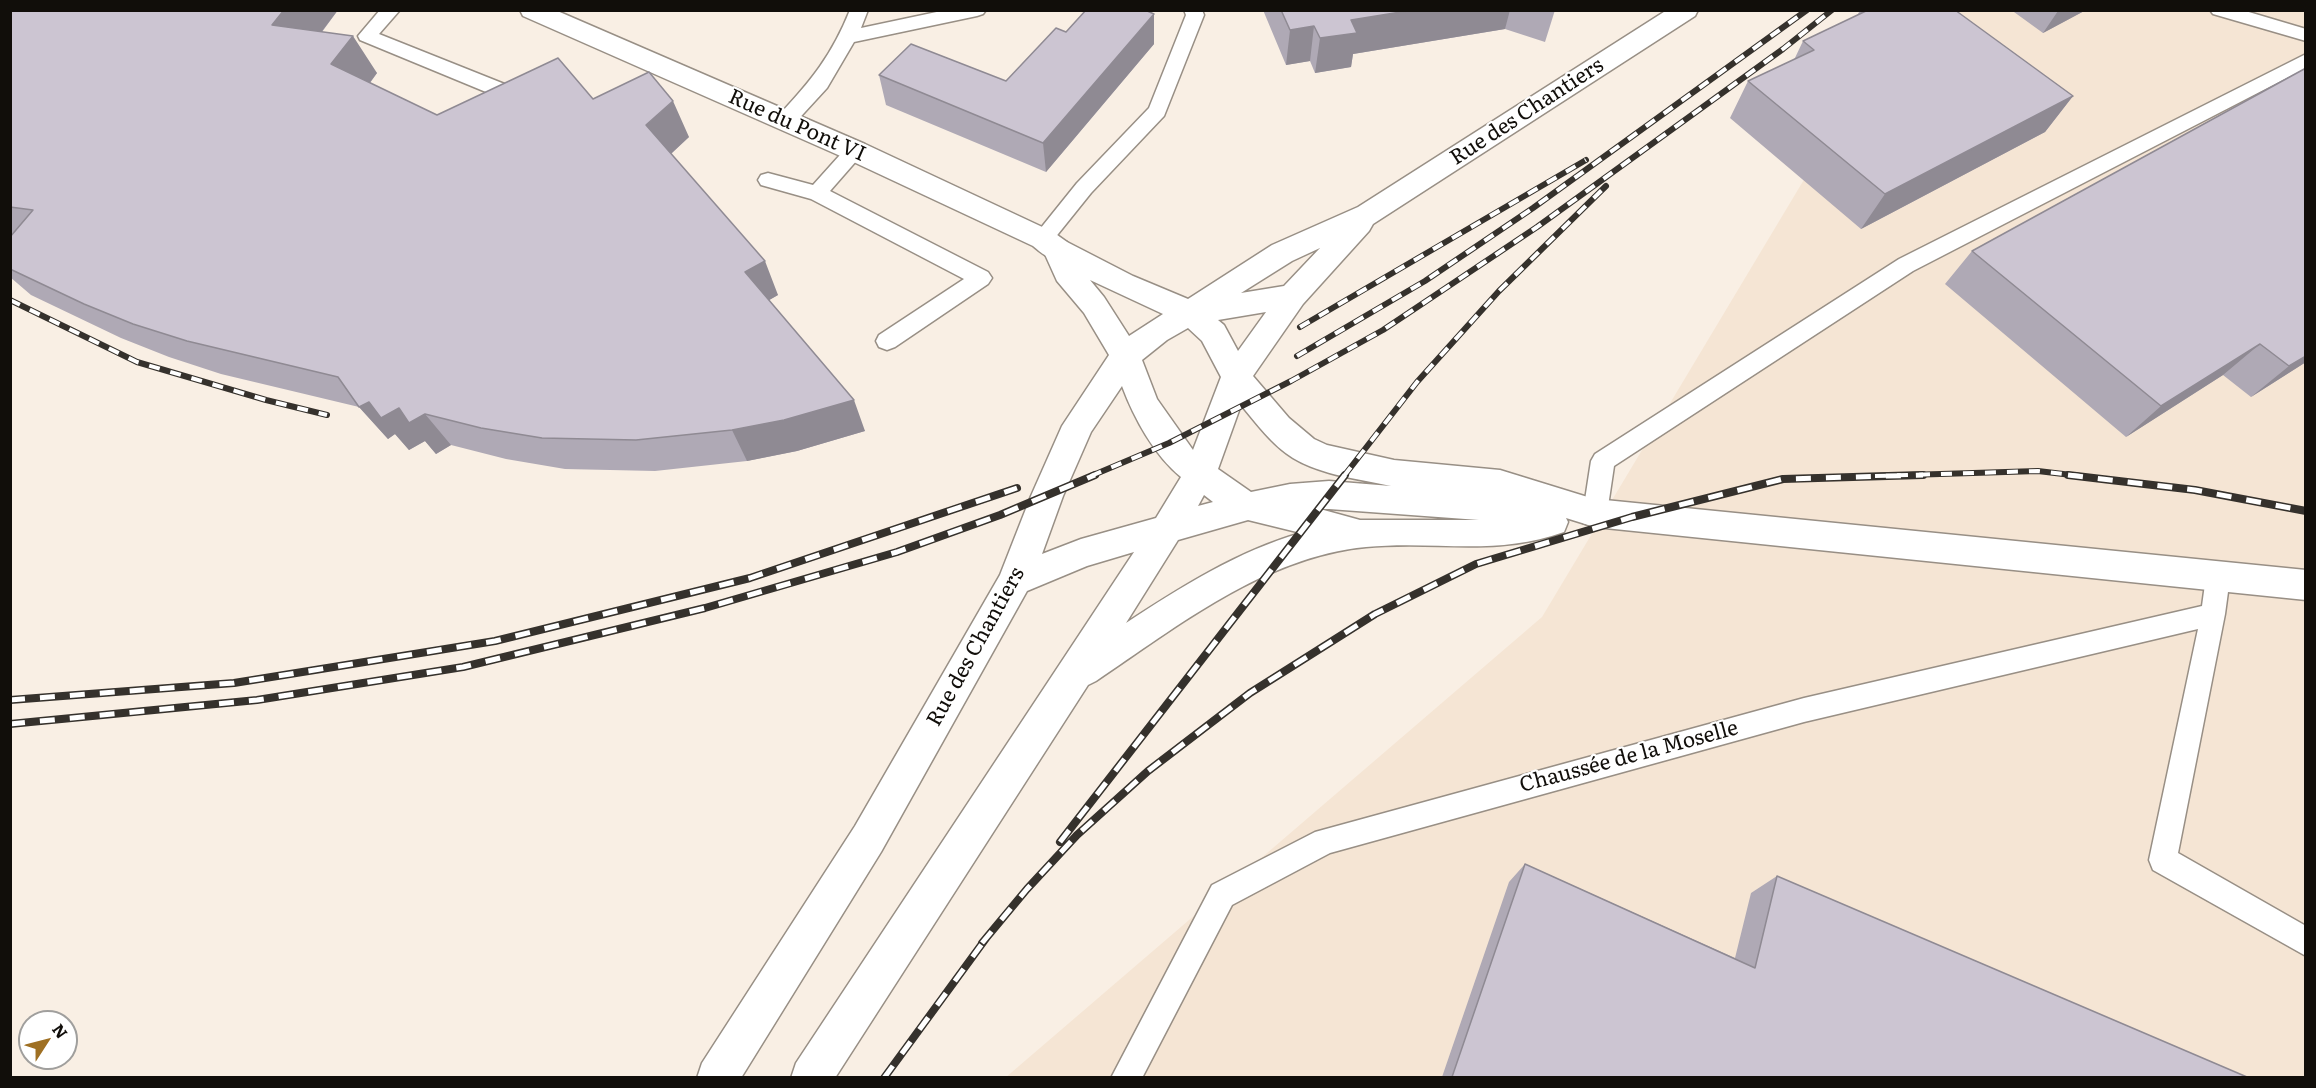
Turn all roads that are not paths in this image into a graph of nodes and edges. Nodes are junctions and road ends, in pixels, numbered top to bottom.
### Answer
1 (391, 10) edge
2 (532, 10) edge
3 (859, 10) edge
4 (976, 10) edge
5 (1193, 10) edge
6 (1686, 10) edge
7 (2219, 10) edge
8 (2306, 35) edge
9 (848, 37) junction
10 (2306, 60) edge
11 (510, 94) edge
12 (786, 120) junction
13 (855, 151) junction
14 (768, 180) dead end
15 (817, 193) junction
16 (1368, 214) junction
17 (1050, 244) junction
18 (1293, 296) junction
19 (1190, 313) junction
20 (886, 341) dead end
21 (1125, 356) junction
22 (1236, 377) junction
23 (1200, 474) junction
24 (1248, 506) junction
25 (1595, 513) junction
26 (1166, 530) junction
27 (1364, 534) junction
28 (2218, 577) junction
29 (1015, 581) junction
30 (2306, 585) edge
31 (2213, 614) junction
32 (1073, 677) junction
33 (2306, 942) edge
34 (717, 1077) edge
35 (811, 1077) edge
36 (1126, 1077) edge

1 - 11 lane
2 - 12 street, Rue du Pont VI
3 - 9 lane
4 - 9 lane
5 - 17 lane
6 - 16 street, Rue des Chantiers
7 - 8 lane
9 - 12 lane
10 - 25 lane
12 - 13 street, Rue du Pont VI
13 - 15 lane
13 - 17 street, Rue du Pont VI
14 - 15 lane
15 - 20 lane
16 - 18 street, Rue des Chantiers
16 - 19 street, Rue des Chantiers
17 - 19 street, Rue du Pont VI
17 - 21 street
18 - 19 street
18 - 22 street, Rue des Chantiers
19 - 21 street, Rue des Chantiers
19 - 22 street, Rue du Pont VI
21 - 23 street
21 - 29 street, Rue des Chantiers
22 - 23 street, Rue des Chantiers
22 - 25 street, Rue du Pont VI
23 - 24 street
23 - 26 street, Rue des Chantiers
24 - 25 street
24 - 26 street
24 - 27 street
25 - 27 street
25 - 28 street
26 - 29 street
26 - 32 street, Rue des Chantiers
27 - 32 street
28 - 30 street
28 - 31 lane
29 - 34 street, Rue des Chantiers
31 - 33 lane
31 - 36 lane, Chaussée de la Moselle
32 - 35 street, Rue des Chantiers

